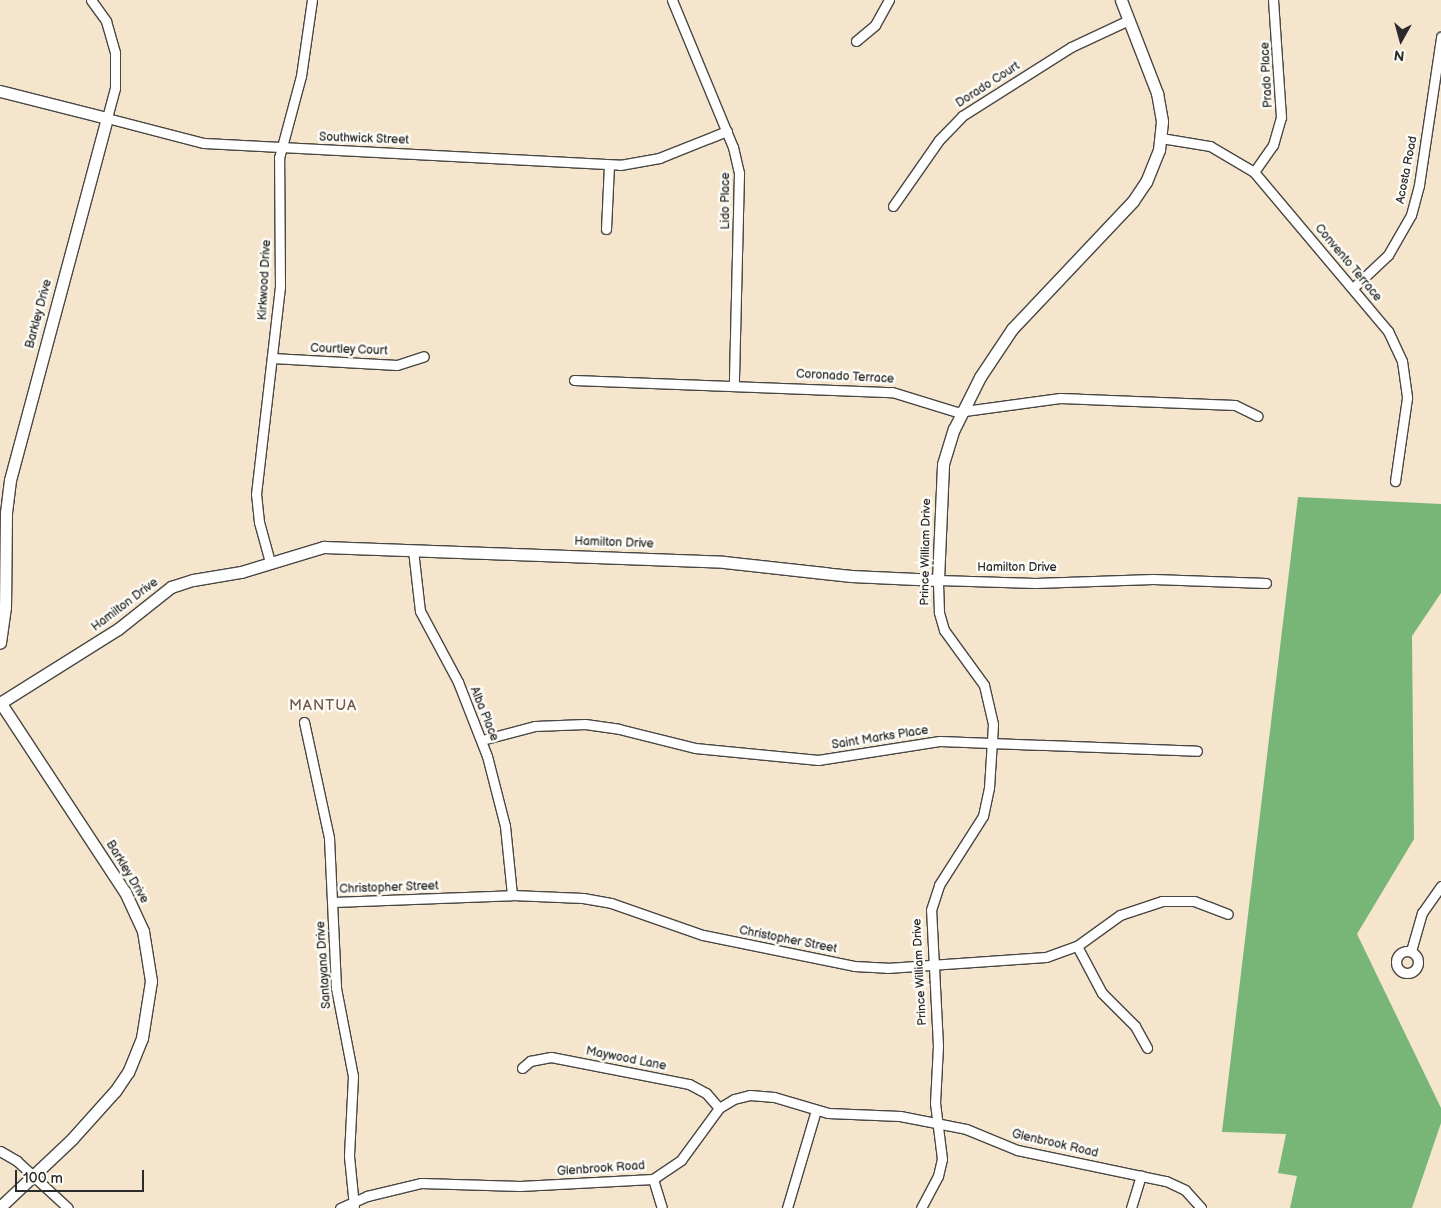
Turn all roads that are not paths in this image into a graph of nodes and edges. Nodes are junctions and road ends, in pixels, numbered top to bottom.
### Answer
1 (91, 0) edge
2 (312, 0) edge
3 (672, 0) edge
4 (889, 0) edge
5 (1120, 0) edge
6 (1273, 0) edge
7 (1129, 20) junction
8 (1441, 37) edge
9 (856, 41) dead end
10 (0, 91) edge
11 (106, 118) junction
12 (727, 131) junction
13 (1161, 138) junction
14 (280, 148) junction
15 (609, 164) junction
16 (1254, 172) junction
17 (893, 206) dead end
18 (606, 229) dead end
19 (1354, 287) junction
20 (424, 356) dead end
21 (272, 358) junction
22 (574, 380) dead end
23 (734, 384) junction
24 (962, 412) junction
25 (1258, 416) dead end
26 (1395, 481) dead end
27 (413, 550) junction
28 (270, 562) junction
29 (938, 580) junction
30 (1266, 583) dead end
31 (0, 643) edge
32 (0, 703) edge
33 (304, 722) dead end
34 (482, 740) junction
35 (992, 742) junction
36 (1197, 751) dead end
37 (1441, 886) edge
38 (512, 896) junction
39 (333, 902) junction
40 (1228, 914) dead end
41 (1077, 946) junction
42 (1411, 950) dead end
43 (933, 965) junction
44 (1147, 1048) dead end
45 (522, 1068) dead end
46 (718, 1108) junction
47 (816, 1110) junction
48 (937, 1123) junction
49 (0, 1151) edge
50 (1141, 1176) junction
51 (33, 1177) junction
52 (653, 1179) junction
53 (354, 1205) edge
54 (0, 1208) edge
55 (68, 1208) edge
56 (340, 1208) edge
57 (662, 1208) edge
58 (787, 1208) edge
59 (921, 1208) edge
60 (1131, 1208) edge
61 (1202, 1208) edge

1 - 11 street, Barkley Drive
2 - 14 street, Kirkwood Drive
3 - 12 street, Lido Place
4 - 9 street
5 - 7 street, Prince William Drive
6 - 16 street, Prado Place
7 - 13 street, Prince William Drive
7 - 17 street, Dorado Court
8 - 19 street, Acosta Road
10 - 11 street, Southwick Street
11 - 14 street, Southwick Street
11 - 31 street, Barkley Drive
12 - 15 street, Southwick Street
12 - 23 street, Lido Place
13 - 16 street, Convento Terrace
13 - 24 street, Prince William Drive
14 - 15 street, Southwick Street
14 - 21 street, Kirkwood Drive
15 - 18 street
16 - 19 street, Convento Terrace
19 - 26 street, Convento Terrace
20 - 21 street, Courtley Court
21 - 28 street, Kirkwood Drive
22 - 23 street, Coronado Terrace
23 - 24 street, Coronado Terrace
24 - 25 street, Coronado Terrace
24 - 29 street, Prince William Drive
27 - 28 street, Hamilton Drive
27 - 29 street, Hamilton Drive
27 - 34 street, Alba Place
28 - 32 street, Hamilton Drive
29 - 30 street, Hamilton Drive
29 - 35 street, Prince William Drive
32 - 51 street, Barkley Drive
33 - 39 street, Santayana Drive
34 - 35 street, Saint Marks Place
34 - 38 street, Alba Place
35 - 36 street, Saint Marks Place
35 - 43 street, Prince William Drive
37 - 42 street
38 - 39 street, Christopher Street
38 - 43 street, Christopher Street
39 - 53 street, Santayana Drive
40 - 41 street, Christopher Street
41 - 43 street, Christopher Street
41 - 44 street
43 - 48 street, Prince William Drive
45 - 46 street, Maywood Lane
46 - 47 street, Glenbrook Road
46 - 52 street, Glenbrook Road
47 - 48 street, Glenbrook Road
47 - 58 street
48 - 50 street, Glenbrook Road
48 - 59 street, Prince William Drive
49 - 51 street
50 - 60 street
50 - 61 street, Glenbrook Road
51 - 54 street, Barkley Drive
51 - 55 street
52 - 53 street, Glenbrook Road
52 - 57 street
53 - 56 street, Glenbrook Road

